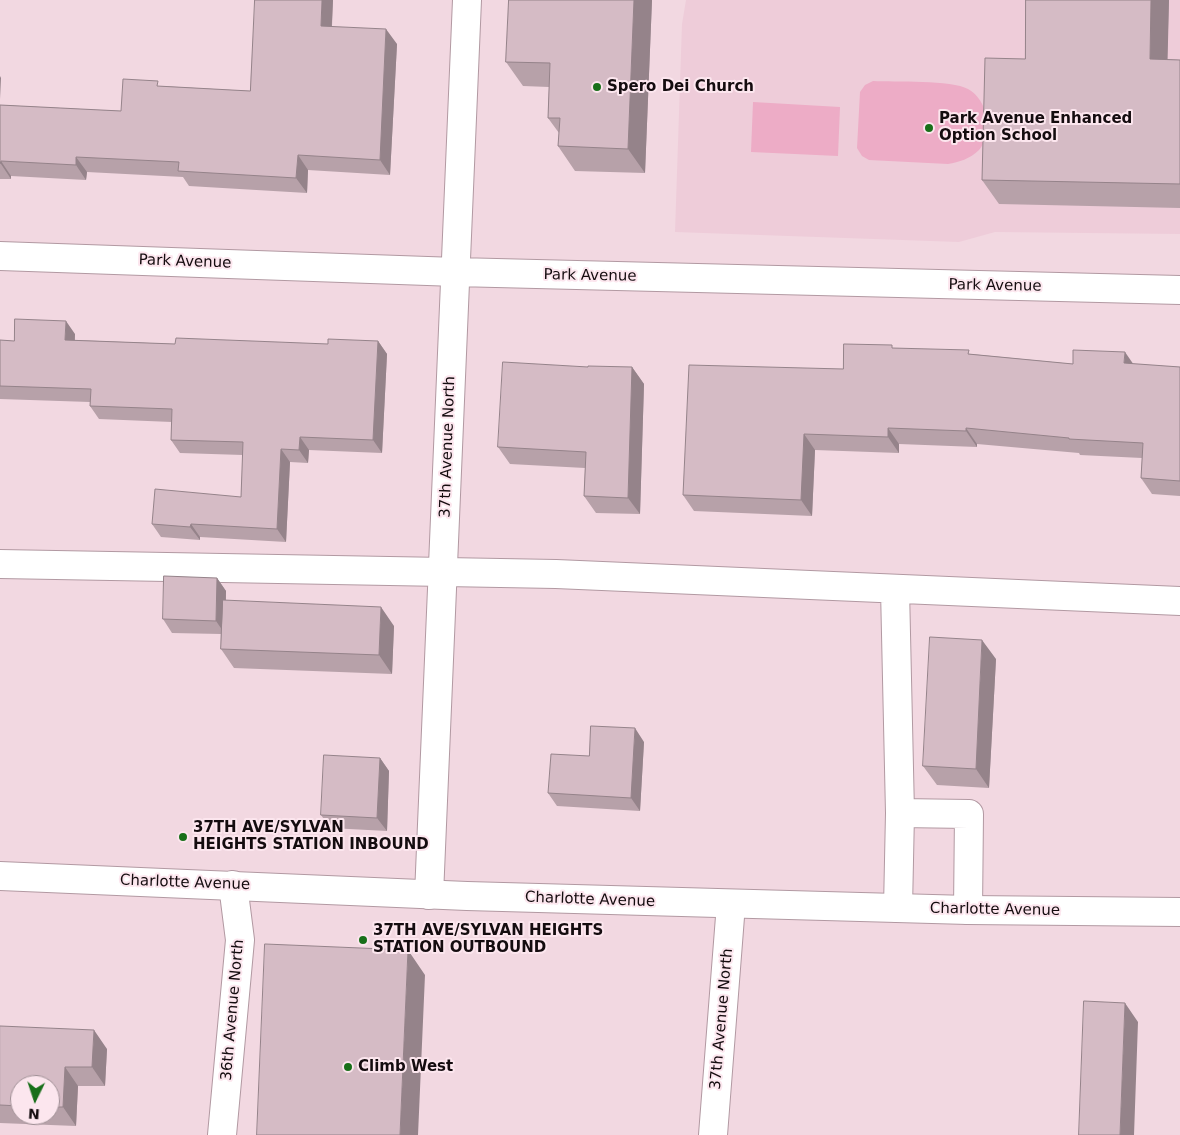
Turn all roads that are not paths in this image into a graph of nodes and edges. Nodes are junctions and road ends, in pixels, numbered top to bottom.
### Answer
1 (467, 0) edge
2 (0, 256) edge
3 (456, 272) junction
4 (1180, 290) edge
5 (0, 564) edge
6 (443, 573) junction
7 (896, 589) junction
8 (1180, 601) edge
9 (900, 813) junction
10 (0, 876) edge
11 (233, 885) junction
12 (429, 895) junction
13 (731, 904) junction
14 (898, 908) junction
15 (968, 910) junction
16 (1180, 912) edge
17 (222, 1135) edge
18 (713, 1135) edge

1 - 3 street, 37th Avenue North
2 - 3 street, Park Avenue
3 - 4 street, Park Avenue
3 - 6 street, 37th Avenue North
5 - 6 street
6 - 7 street
6 - 12 street, 37th Avenue North
7 - 8 street
7 - 9 street
9 - 14 street
9 - 15 street
10 - 11 street, Charlotte Avenue
11 - 12 street, Charlotte Avenue
11 - 17 street, 36th Avenue North
12 - 13 street, Charlotte Avenue
13 - 14 street, Charlotte Avenue
13 - 18 street, 37th Avenue North
14 - 15 street, Charlotte Avenue
15 - 16 street, Charlotte Avenue

